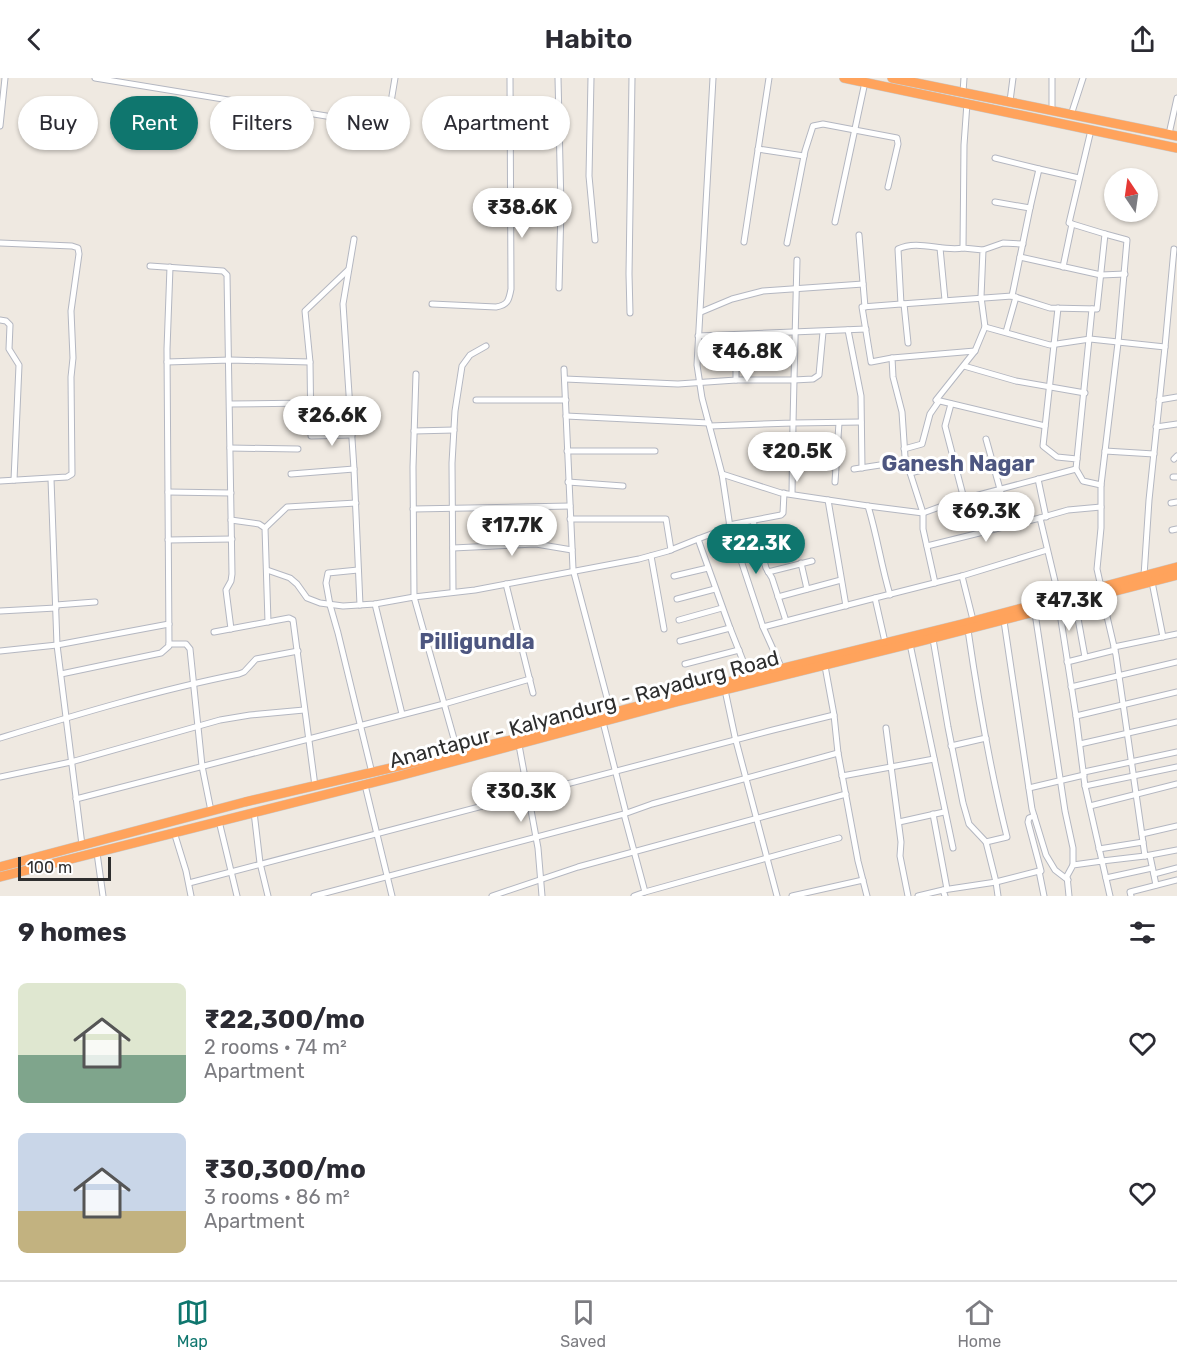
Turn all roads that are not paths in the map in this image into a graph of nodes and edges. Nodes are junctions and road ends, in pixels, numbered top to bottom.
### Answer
1 (4, 78) edge
2 (95, 78) edge
3 (395, 78) edge
4 (510, 78) edge
5 (558, 78) edge
6 (591, 78) edge
7 (632, 78) edge
8 (713, 78) edge
9 (769, 78) edge
10 (844, 78) edge
11 (892, 78) edge
12 (964, 78) edge
13 (1013, 78) edge
14 (1052, 78) edge
15 (1083, 78) edge
16 (921, 81) edge
17 (865, 82) junction
18 (963, 92) junction
19 (1177, 98) edge
20 (1010, 101) junction
21 (967, 103) junction
22 (1052, 111) junction
23 (1071, 115) junction
24 (0, 126) edge
25 (855, 130) junction
26 (1090, 130) junction
27 (1173, 135) edge
28 (1177, 148) edge
29 (758, 149) junction
30 (804, 156) junction
31 (995, 159) dead end
32 (1039, 169) junction
33 (1079, 178) junction
34 (888, 187) dead end
35 (995, 202) dead end
36 (1030, 208) junction
37 (835, 222) dead end
38 (1072, 224) junction
39 (1106, 234) junction
40 (860, 235) dead end
41 (354, 239) dead end
42 (595, 240) dead end
43 (744, 242) dead end
44 (0, 243) edge
45 (787, 243) dead end
46 (1023, 244) junction
47 (940, 248) junction
48 (963, 248) junction
49 (1174, 249) dead end
50 (983, 250) junction
51 (1020, 257) junction
52 (797, 260) dead end
53 (150, 266) dead end
54 (170, 267) junction
55 (1063, 267) junction
56 (349, 269) junction
57 (1125, 274) junction
58 (1101, 275) junction
59 (863, 284) junction
60 (559, 288) dead end
61 (795, 290) junction
62 (1014, 296) junction
63 (981, 297) junction
64 (945, 300) junction
65 (432, 304) dead end
66 (903, 304) junction
67 (865, 307) junction
68 (1058, 308) junction
69 (1092, 309) junction
70 (701, 312) junction
71 (630, 313) dead end
72 (0, 320) edge
73 (985, 327) junction
74 (866, 329) junction
75 (848, 330) junction
76 (823, 332) junction
77 (1006, 332) junction
78 (795, 333) junction
79 (736, 335) junction
80 (698, 336) junction
81 (1090, 339) junction
82 (908, 343) dead end
83 (1118, 343) junction
84 (1053, 345) junction
85 (486, 346) dead end
86 (1166, 347) junction
87 (975, 351) junction
88 (892, 358) junction
89 (230, 360) junction
90 (167, 362) junction
91 (310, 362) junction
92 (964, 366) junction
93 (564, 369) dead end
94 (416, 374) dead end
95 (565, 379) junction
96 (736, 380) junction
97 (794, 380) junction
98 (701, 382) junction
99 (1049, 386) junction
100 (1085, 393) junction
101 (1177, 397) edge
102 (476, 400) dead end
103 (566, 400) junction
104 (1159, 400) junction
105 (939, 401) junction
106 (310, 403) junction
107 (230, 404) junction
108 (951, 404) junction
109 (566, 416) junction
110 (861, 422) junction
111 (793, 423) junction
112 (838, 423) junction
113 (1177, 424) edge
114 (709, 425) junction
115 (1045, 426) junction
116 (1156, 427) junction
117 (454, 430) junction
118 (414, 431) junction
119 (352, 435) junction
120 (986, 439) dead end
121 (230, 448) junction
122 (298, 449) dead end
123 (904, 449) junction
124 (567, 451) junction
125 (656, 451) dead end
126 (1106, 451) junction
127 (1154, 454) junction
128 (1077, 459) junction
129 (906, 461) junction
130 (954, 462) junction
131 (862, 468) junction
132 (354, 469) junction
133 (854, 469) dead end
134 (1076, 469) junction
135 (910, 473) junction
136 (291, 474) dead end
137 (722, 474) junction
138 (51, 479) junction
139 (1038, 479) junction
140 (14, 480) junction
141 (0, 481) edge
142 (568, 482) junction
143 (835, 482) dead end
144 (1101, 485) junction
145 (623, 486) dead end
146 (1000, 490) junction
147 (168, 492) junction
148 (231, 493) junction
149 (784, 493) junction
150 (792, 494) junction
151 (964, 499) junction
152 (828, 500) junction
153 (356, 503) junction
154 (570, 506) junction
155 (868, 506) junction
156 (452, 507) junction
157 (1101, 507) junction
158 (413, 509) junction
159 (923, 513) junction
160 (1043, 517) junction
161 (570, 519) junction
162 (231, 520) junction
163 (753, 521) junction
164 (1010, 525) junction
165 (729, 526) junction
166 (265, 528) junction
167 (232, 539) junction
168 (698, 539) junction
169 (168, 540) junction
170 (927, 546) junction
171 (453, 548) junction
172 (773, 548) dead end
173 (572, 550) junction
174 (671, 550) junction
175 (761, 550) junction
176 (1047, 550) junction
177 (651, 556) junction
178 (739, 556) junction
179 (812, 561) dead end
180 (801, 563) junction
181 (1177, 567) edge
182 (708, 568) junction
183 (267, 570) junction
184 (358, 570) junction
185 (574, 571) junction
186 (768, 572) junction
187 (1177, 575) edge
188 (674, 576) dead end
189 (962, 576) junction
190 (1148, 579) junction
191 (841, 580) junction
192 (935, 583) junction
193 (506, 584) junction
194 (716, 589) junction
195 (807, 589) junction
196 (1102, 591) junction
197 (453, 592) junction
198 (890, 595) junction
199 (414, 597) junction
200 (778, 597) junction
201 (677, 598) dead end
202 (875, 598) junction
203 (95, 602) dead end
204 (1059, 602) junction
205 (1075, 602) junction
206 (375, 604) junction
207 (330, 605) junction
208 (360, 605) junction
209 (56, 606) junction
210 (846, 606) junction
211 (722, 608) junction
212 (0, 611) edge
213 (1035, 613) junction
214 (679, 620) dead end
215 (268, 621) junction
216 (786, 621) junction
217 (1004, 621) junction
218 (169, 624) junction
219 (972, 626) junction
220 (763, 627) junction
221 (729, 628) junction
222 (231, 629) junction
223 (664, 629) dead end
224 (214, 632) dead end
225 (1177, 634) edge
226 (1163, 637) junction
227 (933, 639) junction
228 (680, 641) dead end
229 (885, 642) junction
230 (169, 644) junction
231 (910, 644) junction
232 (57, 645) junction
233 (1115, 649) junction
234 (739, 650) junction
235 (0, 651) edge
236 (298, 651) junction
237 (1085, 657) junction
238 (1067, 662) junction
239 (1177, 662) edge
240 (685, 664) dead end
241 (825, 666) junction
242 (782, 672) junction
243 (61, 674) junction
244 (749, 676) junction
245 (1119, 676) junction
246 (530, 679) junction
247 (194, 683) junction
248 (1071, 687) junction
249 (725, 690) junction
250 (1177, 692) edge
251 (533, 693) dead end
252 (444, 704) junction
253 (1123, 705) junction
254 (304, 710) junction
255 (611, 713) junction
256 (402, 714) junction
257 (834, 715) junction
258 (1076, 716) junction
259 (66, 718) junction
260 (603, 722) junction
261 (1177, 722) edge
262 (360, 725) junction
263 (198, 726) junction
264 (886, 728) dead end
265 (1127, 733) junction
266 (0, 738) edge
267 (308, 738) junction
268 (986, 738) junction
269 (736, 740) junction
270 (1080, 744) junction
271 (519, 745) junction
272 (951, 746) junction
273 (1177, 752) edge
274 (838, 753) junction
275 (459, 756) junction
276 (934, 759) junction
277 (71, 762) junction
278 (1132, 762) junction
279 (202, 766) junction
280 (1177, 767) edge
281 (891, 768) junction
282 (617, 772) junction
283 (372, 773) junction
284 (1084, 774) junction
285 (842, 776) junction
286 (0, 777) edge
287 (1135, 777) junction
288 (746, 778) junction
289 (1061, 780) junction
290 (365, 784) junction
291 (1177, 784) edge
292 (315, 786) junction
293 (1085, 786) junction
294 (1029, 788) junction
295 (846, 794) junction
296 (1138, 794) junction
297 (528, 795) junction
298 (76, 799) junction
299 (1090, 806) junction
300 (211, 811) junction
301 (254, 812) junction
302 (944, 812) junction
303 (625, 813) junction
304 (933, 814) junction
305 (1034, 816) junction
306 (757, 819) junction
307 (219, 821) junction
308 (899, 822) junction
309 (1177, 826) edge
310 (174, 832) junction
311 (376, 834) junction
312 (1142, 834) junction
313 (536, 838) junction
314 (839, 838) dead end
315 (986, 842) junction
316 (1143, 842) junction
317 (82, 845) junction
318 (953, 848) dead end
319 (1099, 849) junction
320 (1177, 850) edge
321 (634, 852) junction
322 (97, 853) junction
323 (1147, 856) junction
324 (767, 858) junction
325 (1101, 861) junction
326 (260, 863) junction
327 (1073, 865) junction
328 (0, 867) edge
329 (1177, 868) edge
330 (231, 871) junction
331 (1041, 871) junction
332 (1153, 871) junction
333 (0, 877) edge
334 (387, 877) junction
335 (1106, 879) junction
336 (864, 880) junction
337 (1068, 880) junction
338 (1177, 880) edge
339 (541, 881) junction
340 (996, 882) junction
341 (189, 883) junction
342 (1156, 885) junction
343 (822, 889) junction
344 (645, 892) junction
345 (945, 892) edge
346 (103, 896) edge
347 (191, 896) edge
348 (237, 896) edge
349 (267, 896) edge
350 (314, 896) edge
351 (392, 896) edge
352 (492, 896) edge
353 (542, 896) edge
354 (634, 896) edge
355 (777, 896) edge
356 (792, 896) edge
357 (824, 896) edge
358 (867, 896) edge
359 (908, 896) edge
360 (918, 896) edge
361 (998, 896) edge
362 (1044, 896) edge
363 (1069, 896) edge
364 (1110, 896) edge
365 (1131, 896) edge

1 - 24 street
2 - 3 street
4 - 65 street
5 - 60 street
6 - 42 street
7 - 71 street
8 - 70 street
9 - 29 street
10 - 17 highway
11 - 16 highway
12 - 18 street
13 - 20 street
14 - 22 street
15 - 23 street
16 - 18 highway
17 - 21 highway
17 - 25 street
18 - 20 highway
19 - 27 street
20 - 22 highway
21 - 26 highway
21 - 48 street
22 - 23 highway
23 - 27 highway
25 - 30 street
25 - 34 street
25 - 37 street
26 - 28 highway
26 - 33 street
29 - 30 street
29 - 43 street
30 - 45 street
31 - 32 street
32 - 33 street
32 - 36 street
33 - 38 street
35 - 36 street
36 - 46 street
38 - 39 street
38 - 55 street
39 - 57 street
39 - 58 street
40 - 59 street
41 - 56 street
44 - 138 street
46 - 50 street
46 - 51 street
47 - 48 street
47 - 64 street
47 - 66 street
48 - 50 street
49 - 86 street
50 - 63 street
51 - 55 street
51 - 62 street
52 - 61 street
53 - 54 street
54 - 89 street
54 - 90 street
55 - 58 street
56 - 91 street
56 - 119 street
57 - 58 street
57 - 83 street
58 - 69 street
59 - 61 street
59 - 67 street
61 - 70 street
61 - 78 street
62 - 63 street
62 - 68 street
62 - 77 street
63 - 64 street
63 - 73 street
64 - 66 street
66 - 67 street
66 - 82 street
67 - 74 street
68 - 69 street
68 - 84 street
69 - 81 street
70 - 80 street
72 - 140 street
73 - 77 street
73 - 87 street
74 - 75 street
74 - 88 street
75 - 76 street
75 - 110 street
76 - 78 street
76 - 97 street
77 - 84 street
78 - 79 street
78 - 97 street
79 - 80 street
79 - 96 street
80 - 98 street
81 - 83 street
81 - 84 street
81 - 100 street
83 - 86 street
83 - 126 street
84 - 99 street
85 - 117 street
86 - 104 street
87 - 88 street
87 - 92 street
88 - 123 street
89 - 90 street
89 - 91 street
89 - 107 street
90 - 147 street
91 - 106 street
92 - 99 street
92 - 105 street
93 - 95 street
94 - 118 street
95 - 98 street
95 - 103 street
96 - 97 street
96 - 98 street
97 - 111 street
98 - 114 street
99 - 100 street
99 - 115 street
100 - 128 street
101 - 104 street
102 - 103 street
103 - 109 street
104 - 116 street
105 - 108 street
105 - 123 street
106 - 107 street
106 - 119 street
107 - 121 street
108 - 115 street
108 - 130 street
109 - 114 street
109 - 124 street
110 - 112 street
110 - 131 street
111 - 112 street
111 - 114 street
111 - 150 street
112 - 143 street
113 - 116 street
114 - 137 street
115 - 128 street
116 - 127 street
117 - 118 street
117 - 156 street
118 - 158 street
119 - 132 street
120 - 146 street
121 - 122 street
121 - 148 street
123 - 129 street
124 - 125 street
124 - 142 street
126 - 127 street
126 - 144 street
127 - 190 street
128 - 134 street
129 - 131 street
129 - 135 street
130 - 135 street
130 - 151 street
131 - 133 street
132 - 136 street
132 - 153 street
134 - 139 street
134 - 144 street
135 - 159 street
137 - 149 street
137 - 165 street
138 - 140 street
138 - 209 street
139 - 146 street
139 - 160 street
140 - 141 street
142 - 145 street
142 - 154 street
144 - 157 street
146 - 151 street
146 - 164 street
147 - 148 street
147 - 169 street
148 - 162 street
149 - 150 street
149 - 163 street
150 - 152 street
151 - 159 street
152 - 155 street
152 - 191 street
153 - 166 street
153 - 184 street
154 - 156 street
154 - 161 street
155 - 159 street
155 - 198 street
156 - 158 street
156 - 171 street
157 - 160 street
157 - 196 street
158 - 199 street
159 - 170 street
160 - 164 street
160 - 176 street
161 - 173 street
161 - 174 street
162 - 166 street
162 - 167 street
163 - 165 street
163 - 175 street
164 - 170 street
165 - 168 street
165 - 178 street
166 - 183 street
167 - 169 street
167 - 222 street
168 - 174 street
168 - 182 street
169 - 218 street
170 - 192 street
171 - 173 street
171 - 197 street
172 - 175 street
173 - 185 street
174 - 177 street
175 - 178 street
175 - 186 street
176 - 189 street
176 - 204 street
177 - 185 street
177 - 223 street
178 - 220 street
179 - 180 street
180 - 186 street
180 - 195 street
181 - 190 highway, Anantapur - Kalyandurg - Rayadurg Road
182 - 188 street
182 - 194 street
183 - 207 street
183 - 215 street
184 - 207 street
184 - 208 street
185 - 193 street
185 - 255 street
186 - 200 street
187 - 190 highway, Anantapur - Kalyandurg - Rayadurg Road
189 - 192 street
189 - 219 street
190 - 196 highway, Anantapur - Kalyandurg - Rayadurg Road
190 - 226 street
191 - 195 street
191 - 210 street
192 - 198 street
193 - 197 street
193 - 246 street
194 - 201 street
194 - 211 street
195 - 200 street
196 - 204 highway, Anantapur - Kalyandurg - Rayadurg Road
196 - 205 highway, Anantapur - Kalyandurg - Rayadurg Road
196 - 233 street
197 - 199 street
198 - 202 street
199 - 206 street
199 - 252 street
200 - 216 street
202 - 210 street
202 - 229 street
203 - 209 street
204 - 205 highway, Anantapur - Kalyandurg - Rayadurg Road
204 - 213 highway, Anantapur - Kalyandurg - Rayadurg Road
204 - 219 highway, Anantapur - Kalyandurg - Rayadurg Road
204 - 238 street
205 - 237 street
206 - 208 street
206 - 256 street
207 - 208 street
207 - 262 street
209 - 212 street
209 - 232 street
210 - 216 street
211 - 214 street
211 - 221 street
213 - 217 highway, Anantapur - Kalyandurg - Rayadurg Road
213 - 289 street
215 - 222 street
215 - 236 street
216 - 220 street
217 - 219 highway, Anantapur - Kalyandurg - Rayadurg Road
217 - 294 street
218 - 230 street
218 - 232 street
219 - 227 highway, Anantapur - Kalyandurg - Rayadurg Road
219 - 229 highway, Anantapur - Kalyandurg - Rayadurg Road
219 - 268 street
220 - 242 street
221 - 228 street
221 - 234 street
222 - 224 street
225 - 226 street
226 - 233 street
227 - 231 highway, Anantapur - Kalyandurg - Rayadurg Road
227 - 272 street
229 - 242 highway, Anantapur - Kalyandurg - Rayadurg Road
230 - 243 street
230 - 247 street
231 - 241 highway, Anantapur - Kalyandurg - Rayadurg Road
231 - 276 street
232 - 235 street
232 - 243 street
233 - 237 street
233 - 245 street
234 - 240 street
234 - 244 street
236 - 247 street
236 - 254 street
237 - 238 street
238 - 248 street
239 - 245 street
241 - 242 highway, Anantapur - Kalyandurg - Rayadurg Road
241 - 257 street
242 - 244 highway, Anantapur - Kalyandurg - Rayadurg Road
242 - 249 highway, Anantapur - Kalyandurg - Rayadurg Road
243 - 259 street
244 - 255 highway, Anantapur - Kalyandurg - Rayadurg Road
245 - 248 street
245 - 253 street
246 - 251 street
246 - 252 street
247 - 259 street
247 - 263 street
248 - 258 street
249 - 260 highway, Anantapur - Kalyandurg - Rayadurg Road
249 - 269 street
250 - 253 street
252 - 256 street
252 - 275 street
253 - 258 street
253 - 265 street
254 - 263 street
254 - 267 street
255 - 275 highway, Anantapur - Kalyandurg - Rayadurg Road
256 - 262 street
257 - 269 street
257 - 274 street
258 - 270 street
259 - 266 street
259 - 277 street
260 - 271 highway, Anantapur - Kalyandurg - Rayadurg Road
260 - 282 street
261 - 265 street
262 - 267 street
262 - 283 street
263 - 277 street
263 - 279 street
264 - 281 street
265 - 270 street
265 - 278 street
267 - 279 street
267 - 292 street
268 - 272 street
268 - 315 street
269 - 282 street
269 - 288 street
270 - 284 street
271 - 275 highway, Anantapur - Kalyandurg - Rayadurg Road
271 - 297 street
272 - 315 street
273 - 278 street
274 - 285 street
274 - 288 street
275 - 283 highway, Anantapur - Kalyandurg - Rayadurg Road
275 - 290 highway, Anantapur - Kalyandurg - Rayadurg Road
276 - 281 street
276 - 302 street
277 - 286 street
277 - 298 street
278 - 284 street
278 - 287 street
279 - 298 street
279 - 300 street
280 - 287 street
281 - 285 street
281 - 308 street
282 - 297 street
282 - 303 street
283 - 292 highway, Anantapur - Kalyandurg - Rayadurg Road
284 - 289 street
284 - 293 street
285 - 295 street
287 - 293 street
287 - 296 street
288 - 303 street
288 - 306 street
289 - 294 street
289 - 327 street
290 - 301 highway, Anantapur - Kalyandurg - Rayadurg Road
290 - 311 street
291 - 296 street
292 - 300 highway, Anantapur - Kalyandurg - Rayadurg Road
293 - 299 street
294 - 305 street
295 - 306 street
295 - 336 street
296 - 299 street
296 - 312 street
297 - 311 street
297 - 313 street
298 - 317 street
299 - 319 street
300 - 317 highway, Anantapur - Kalyandurg - Rayadurg Road
301 - 307 highway, Anantapur - Kalyandurg - Rayadurg Road
301 - 326 street
302 - 304 street
302 - 318 street
303 - 313 street
303 - 321 street
304 - 308 street
304 - 345 street
305 - 331 street
305 - 337 street
306 - 321 street
306 - 324 street
307 - 310 highway, Anantapur - Kalyandurg - Rayadurg Road
307 - 330 street
308 - 359 street
309 - 312 street
310 - 322 highway, Anantapur - Kalyandurg - Rayadurg Road
310 - 341 street
311 - 326 street
311 - 334 street
312 - 316 street
313 - 334 street
313 - 339 street
314 - 324 street
315 - 340 street
316 - 319 street
316 - 323 street
317 - 328 highway, Anantapur - Kalyandurg - Rayadurg Road
319 - 325 street
320 - 323 street
321 - 339 street
321 - 344 street
322 - 333 highway, Anantapur - Kalyandurg - Rayadurg Road
322 - 346 street
323 - 325 street
323 - 332 street
324 - 344 street
324 - 355 street
325 - 327 street
325 - 335 street
326 - 330 street
326 - 349 street
327 - 337 street
329 - 332 street
330 - 341 street
330 - 348 street
331 - 340 street
331 - 362 street
332 - 335 street
332 - 342 street
334 - 350 street
334 - 351 street
335 - 364 street
336 - 343 street
336 - 358 street
337 - 363 street
338 - 342 street
339 - 352 street
339 - 353 street
340 - 345 street
340 - 361 street
341 - 347 street
342 - 365 street
343 - 356 street
343 - 357 street
344 - 354 street
345 - 360 street

